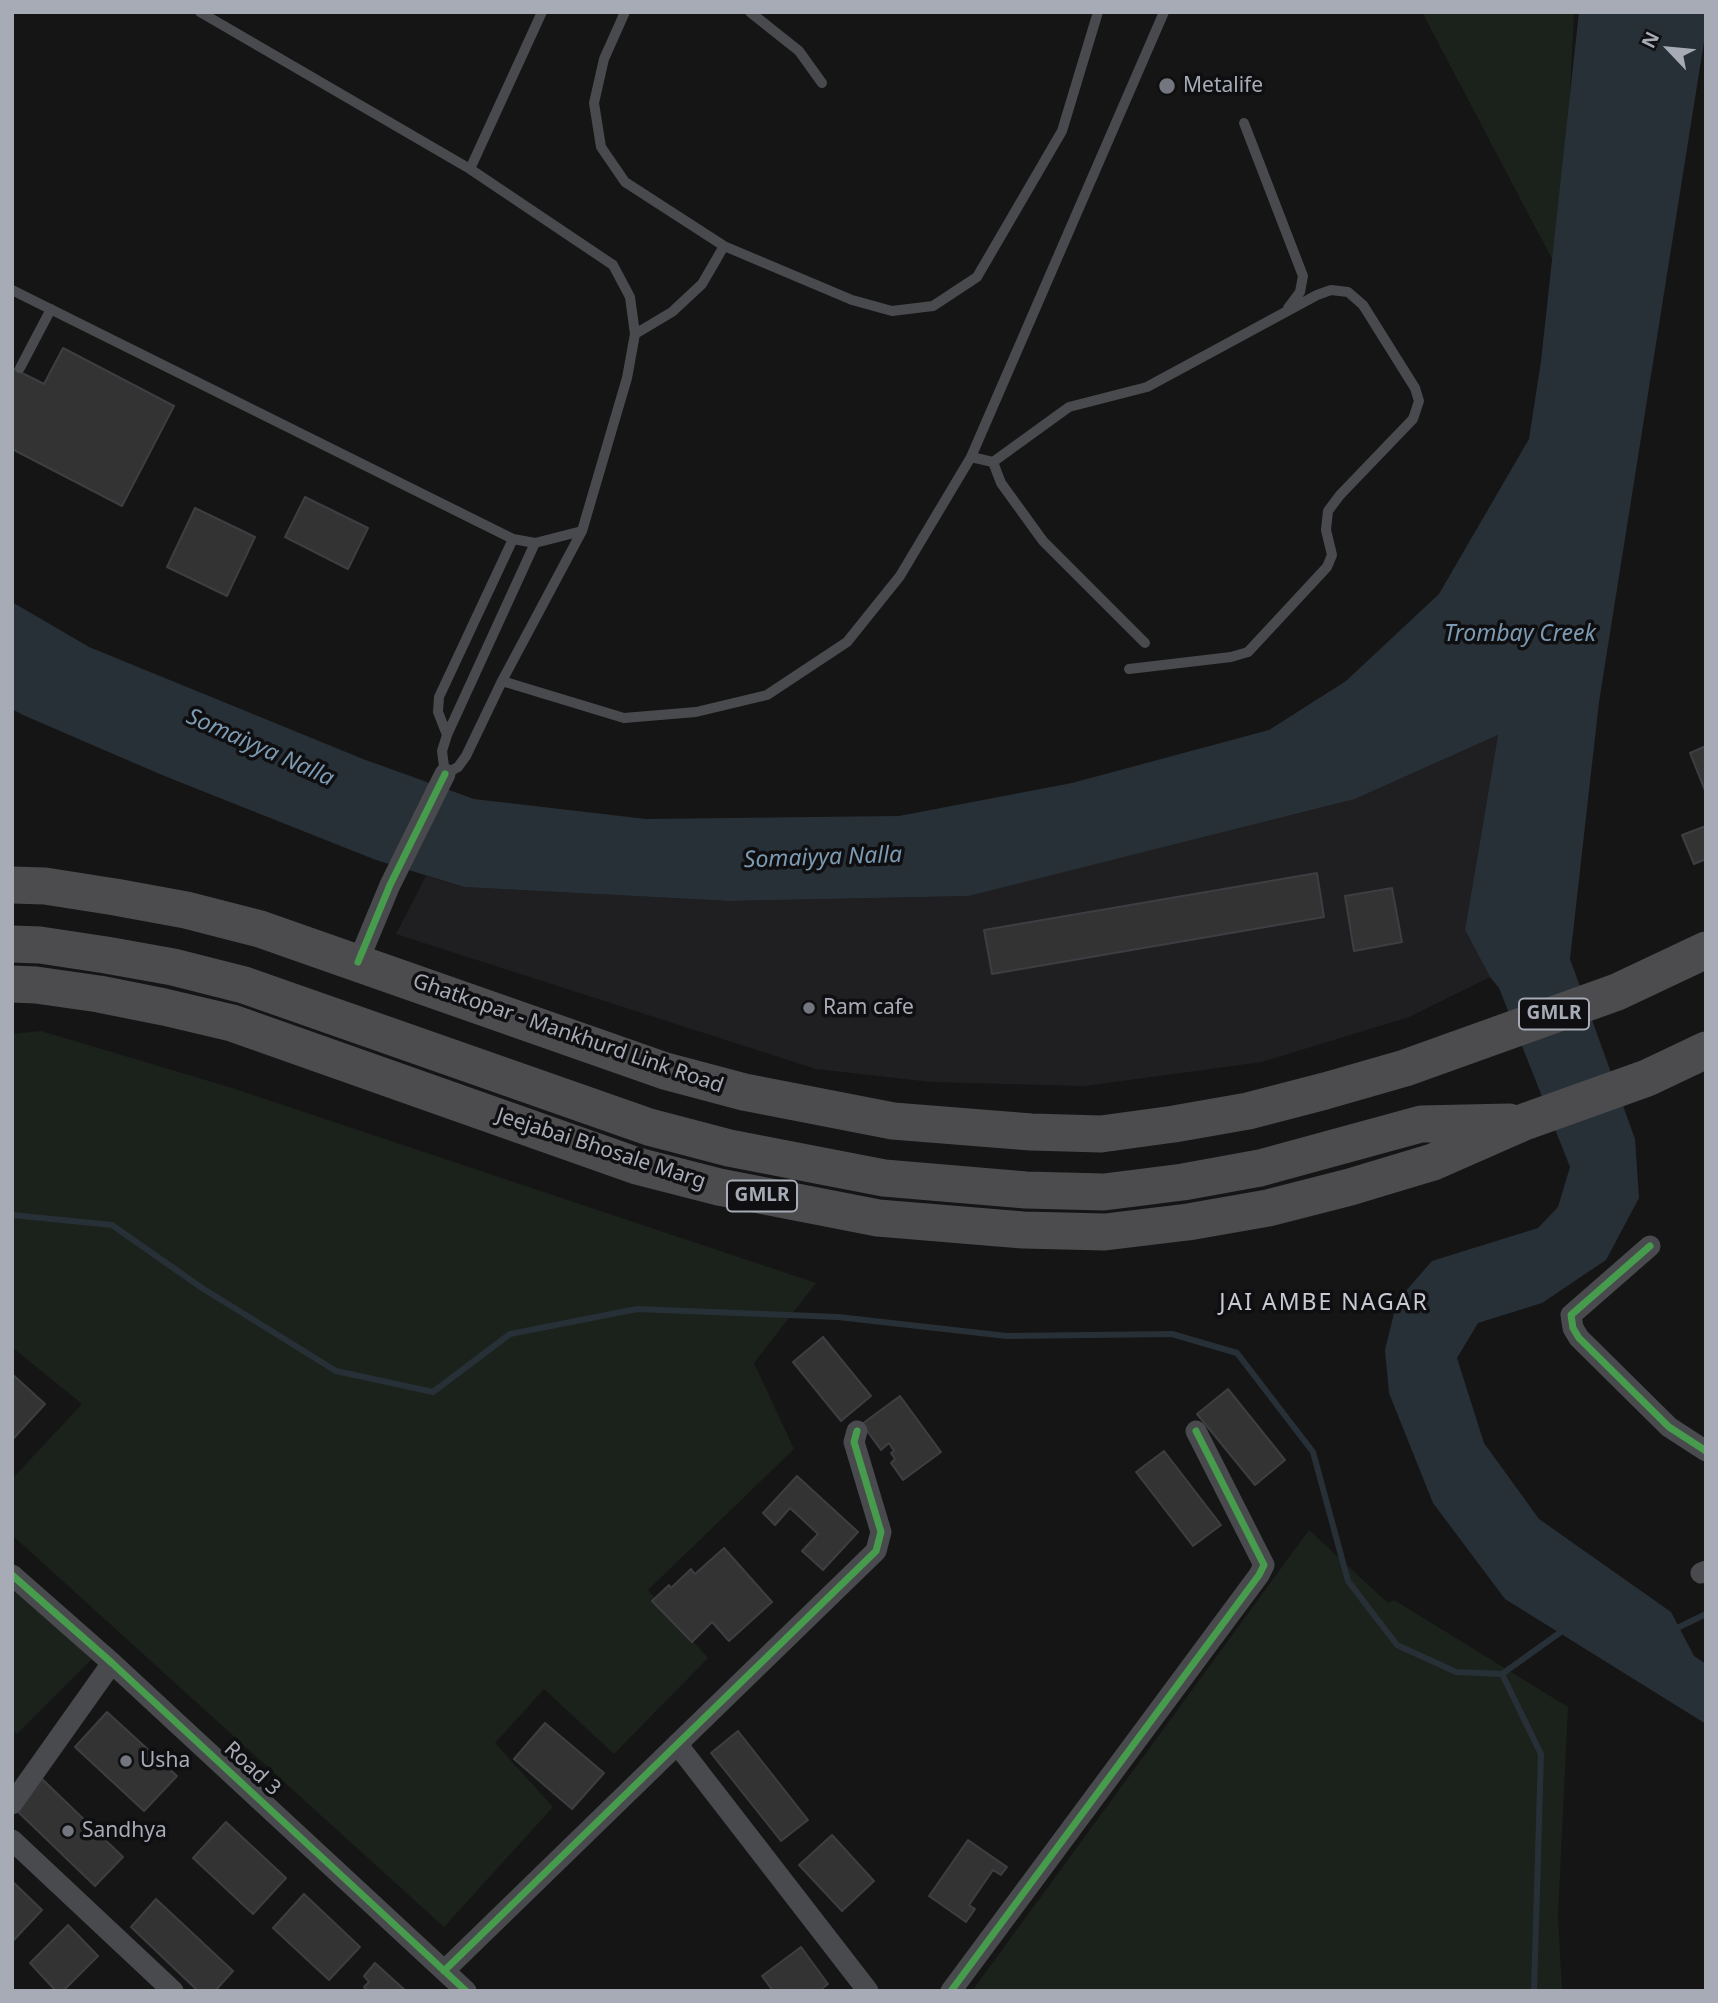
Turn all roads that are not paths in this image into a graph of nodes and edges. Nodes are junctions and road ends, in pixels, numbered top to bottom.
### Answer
1 (200, 12) edge
2 (542, 12) edge
3 (625, 12) edge
4 (750, 12) edge
5 (1098, 12) edge
6 (1164, 12) edge
7 (822, 83) dead end
8 (1244, 123) dead end
9 (470, 169) junction
10 (723, 246) junction
11 (12, 290) edge
12 (51, 309) junction
13 (1284, 313) junction
14 (635, 334) junction
15 (20, 368) dead end
16 (971, 457) junction
17 (993, 462) junction
18 (582, 531) junction
19 (513, 539) junction
20 (535, 543) junction
21 (1145, 643) dead end
22 (1129, 669) dead end
23 (502, 681) junction
24 (447, 734) junction
25 (443, 779) junction
26 (12, 885) edge
27 (12, 944) edge
28 (1706, 950) edge
29 (358, 962) junction
30 (12, 984) edge
31 (1706, 1050) edge
32 (1524, 1122) junction
33 (1650, 1245) dead end
34 (857, 1431) dead end
35 (1196, 1431) dead end
36 (1706, 1451) edge
37 (12, 1575) edge
38 (112, 1663) junction
39 (677, 1744) junction
40 (12, 1804) edge
41 (12, 1840) edge
42 (444, 1970) junction
43 (173, 1991) edge
44 (466, 1991) edge
45 (868, 1991) edge
46 (951, 1991) edge

1 - 9 lane
2 - 9 lane
3 - 10 lane
4 - 7 lane
5 - 10 lane
6 - 16 lane
8 - 13 lane
9 - 14 lane
10 - 14 lane
11 - 12 lane
12 - 15 lane
12 - 19 lane
13 - 17 lane
13 - 22 lane
14 - 18 lane
16 - 17 lane
16 - 23 lane
17 - 21 lane
18 - 20 lane
18 - 23 lane
19 - 20 lane
19 - 24 lane
20 - 24 lane
23 - 25 lane
24 - 25 lane
25 - 29 street
26 - 29 highway, Ghatkopar - Mankhurd Link Road / GMLR
27 - 32 highway
28 - 29 highway, Ghatkopar - Mankhurd Link Road / GMLR
30 - 32 highway, Jeejabai Bhosale Marg / GMLR
31 - 32 highway, GMLR
33 - 36 street
34 - 39 street
35 - 46 street
37 - 38 street, Road 3
38 - 40 street
38 - 42 street, Road 3
39 - 42 street
39 - 45 street
41 - 43 street
42 - 44 street, Road 3

